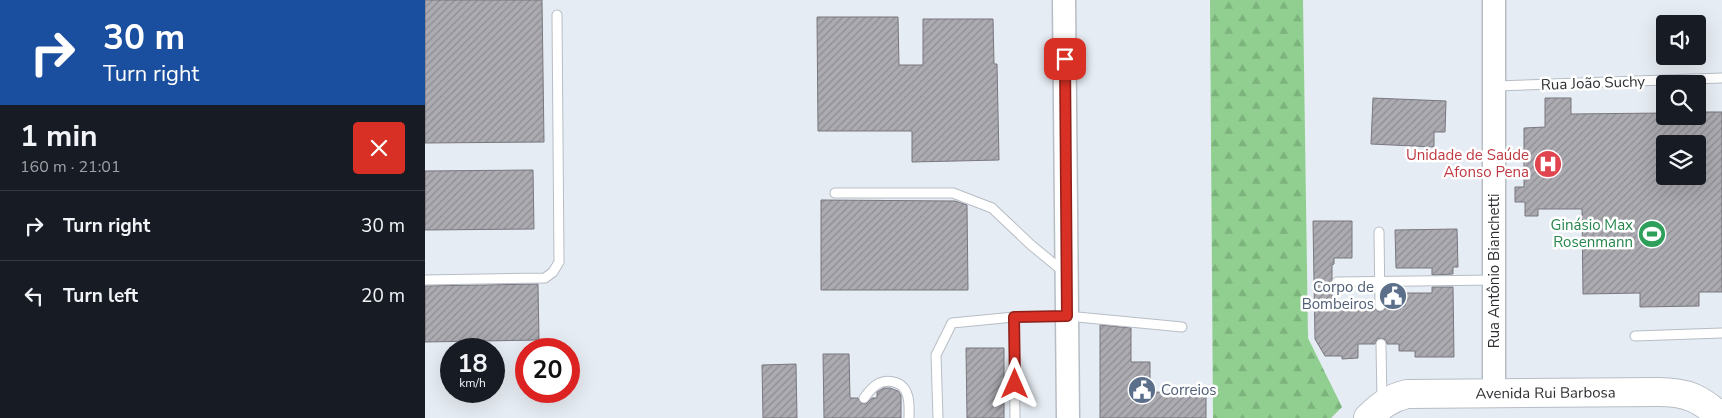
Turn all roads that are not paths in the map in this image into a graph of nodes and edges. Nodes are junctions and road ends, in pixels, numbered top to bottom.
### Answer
1 (1064, 0) edge
2 (1494, 0) edge
3 (557, 15) dead end
4 (1722, 78) edge
5 (1494, 86) junction
6 (835, 192) dead end
7 (1379, 232) dead end
8 (1067, 274) junction
9 (425, 280) edge
10 (1495, 280) junction
11 (1380, 281) junction
12 (1337, 282) dead end
13 (1380, 306) dead end
14 (1067, 316) junction
15 (1014, 317) junction
16 (1182, 327) dead end
17 (1722, 333) edge
18 (1635, 336) dead end
19 (1381, 344) dead end
20 (1494, 393) junction
21 (864, 398) dead end
22 (1375, 412) edge
23 (909, 418) edge
24 (938, 418) edge
25 (1015, 418) edge
26 (1068, 418) edge
27 (1722, 418) edge

1 - 8 street
2 - 5 street, Rua Antônio Bianchetti
3 - 9 lane
4 - 5 lane, Rua João Suchy
5 - 10 street, Rua Antônio Bianchetti
6 - 8 lane
7 - 11 lane
8 - 14 street
10 - 11 lane
10 - 20 street, Rua Antônio Bianchetti
11 - 12 lane
11 - 13 lane
14 - 15 lane
14 - 16 lane
14 - 26 street
15 - 24 lane
15 - 25 lane
17 - 18 lane
19 - 22 lane
20 - 22 main road, Avenida Rui Barbosa
20 - 27 main road, Avenida Rui Barbosa
21 - 23 lane

